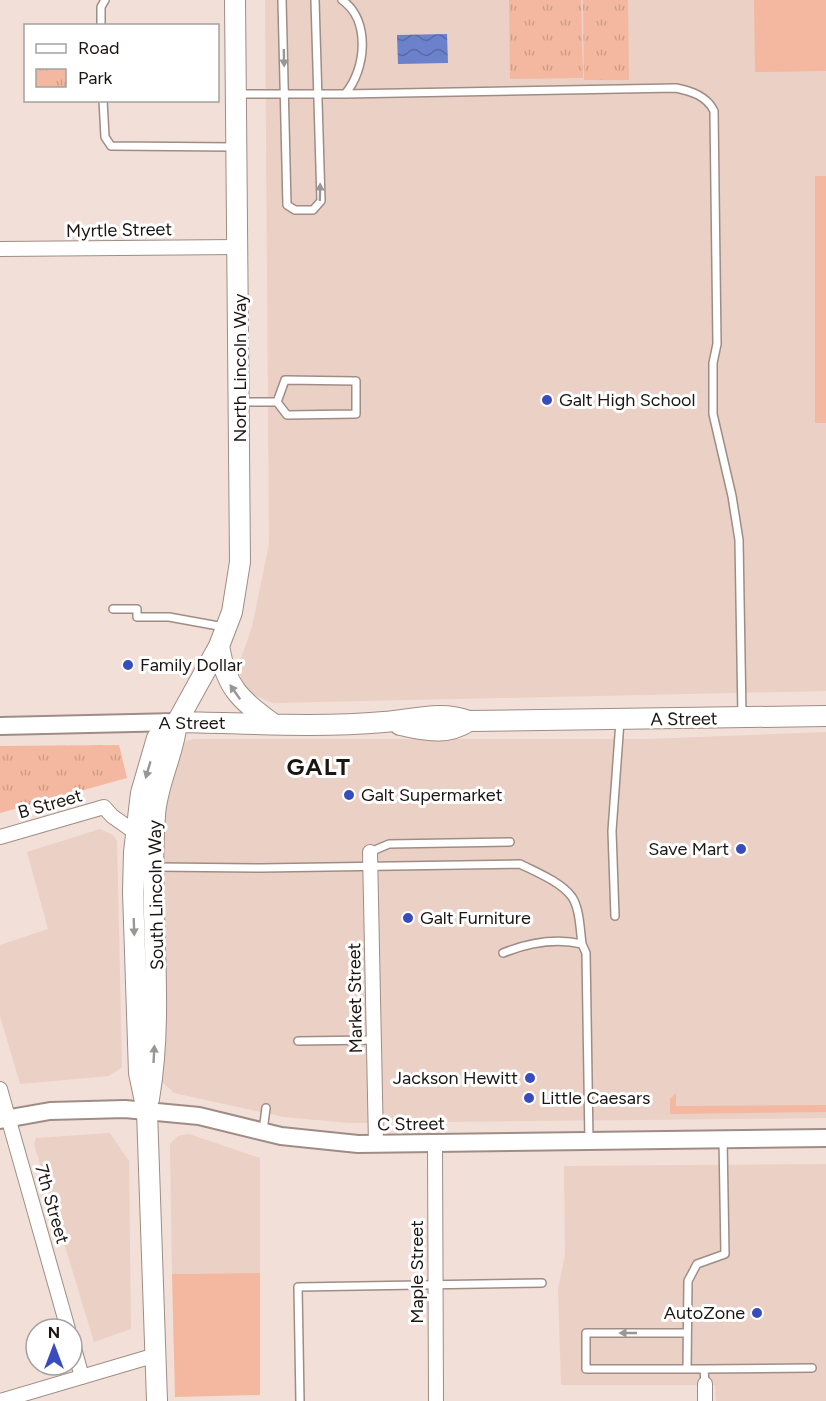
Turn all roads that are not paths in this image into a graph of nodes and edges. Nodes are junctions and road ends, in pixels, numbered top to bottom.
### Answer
1 (105, 0) edge
2 (235, 0) edge
3 (282, 0) edge
4 (315, 0) edge
5 (342, 0) edge
6 (101, 24) edge
7 (237, 94) junction
8 (284, 94) junction
9 (317, 94) junction
10 (345, 94) junction
11 (103, 102) edge
12 (237, 147) junction
13 (238, 247) junction
14 (0, 249) edge
15 (240, 402) junction
16 (277, 402) junction
17 (113, 609) dead end
18 (226, 627) junction
19 (219, 646) junction
20 (826, 716) edge
21 (742, 718) junction
22 (620, 720) junction
23 (177, 722) junction
24 (272, 723) junction
25 (0, 726) edge
26 (136, 833) junction
27 (0, 837) edge
28 (510, 842) dead end
29 (371, 858) junction
30 (154, 867) junction
31 (615, 916) dead end
32 (582, 944) junction
33 (503, 952) dead end
34 (374, 1040) junction
35 (298, 1041) dead end
36 (0, 1089) edge
37 (266, 1108) dead end
38 (147, 1111) junction
39 (4, 1119) edge
40 (263, 1131) junction
41 (826, 1138) edge
42 (723, 1139) junction
43 (589, 1142) junction
44 (376, 1144) junction
45 (435, 1144) junction
46 (542, 1283) dead end
47 (435, 1285) junction
48 (65, 1317) edge
49 (686, 1333) junction
50 (156, 1355) junction
51 (687, 1368) junction
52 (812, 1368) dead end
53 (704, 1369) junction
54 (84, 1376) edge
55 (82, 1377) edge
56 (705, 1384) joint
57 (0, 1401) edge
58 (157, 1401) edge
59 (300, 1401) edge
60 (436, 1401) edge
61 (705, 1401) edge

1 - 6 lane
2 - 7 main road, North Lincoln Way
3 -> 8 lane
4 - 9 lane
5 - 10 lane
7 - 8 lane
7 - 12 main road, North Lincoln Way
8 - 9 lane
8 -> 9 lane
9 - 10 lane
10 - 21 lane
11 - 12 lane
12 - 13 main road, North Lincoln Way
13 - 14 street, Myrtle Street
13 - 15 main road, North Lincoln Way
15 - 16 lane
15 - 18 main road, North Lincoln Way
16 - 16 lane
17 - 18 lane
18 - 19 main road, North Lincoln Way
19 - 23 main road, North Lincoln Way
24 -> 19 main road
20 - 21 main road, A Street
21 - 22 main road, A Street
22 - 24 main road, A Street
22 - 31 lane
23 - 24 main road, A Street
23 - 25 street, A Street
23 -> 26 main road, South Lincoln Way
23 - 30 main road, South Lincoln Way
26 - 27 street, B Street
26 -> 38 main road, South Lincoln Way
28 - 29 lane
29 - 30 lane
29 - 32 lane
29 - 34 street, Market Street
38 -> 30 main road, South Lincoln Way
32 - 33 lane
32 - 43 lane
34 - 35 lane
34 - 44 street, Market Street
36 - 39 street, 7th Street
37 - 40 lane
38 - 39 street, C Street
38 - 40 street, C Street
38 - 50 main road, South Lincoln Way
39 - 48 street, 7th Street
40 - 44 street, C Street
41 - 42 street, C Street
42 - 43 street, C Street
42 - 49 lane
43 - 45 street, C Street
44 - 45 street, C Street
45 - 47 street, Maple Street
46 - 47 lane
47 - 59 lane
47 - 60 street, Maple Street
49 - 51 lane
49 -> 51 lane
50 - 54 street
50 - 58 main road, South Lincoln Way
51 - 53 lane
52 - 53 lane
53 - 56 lane
55 - 57 street
56 - 61 street

